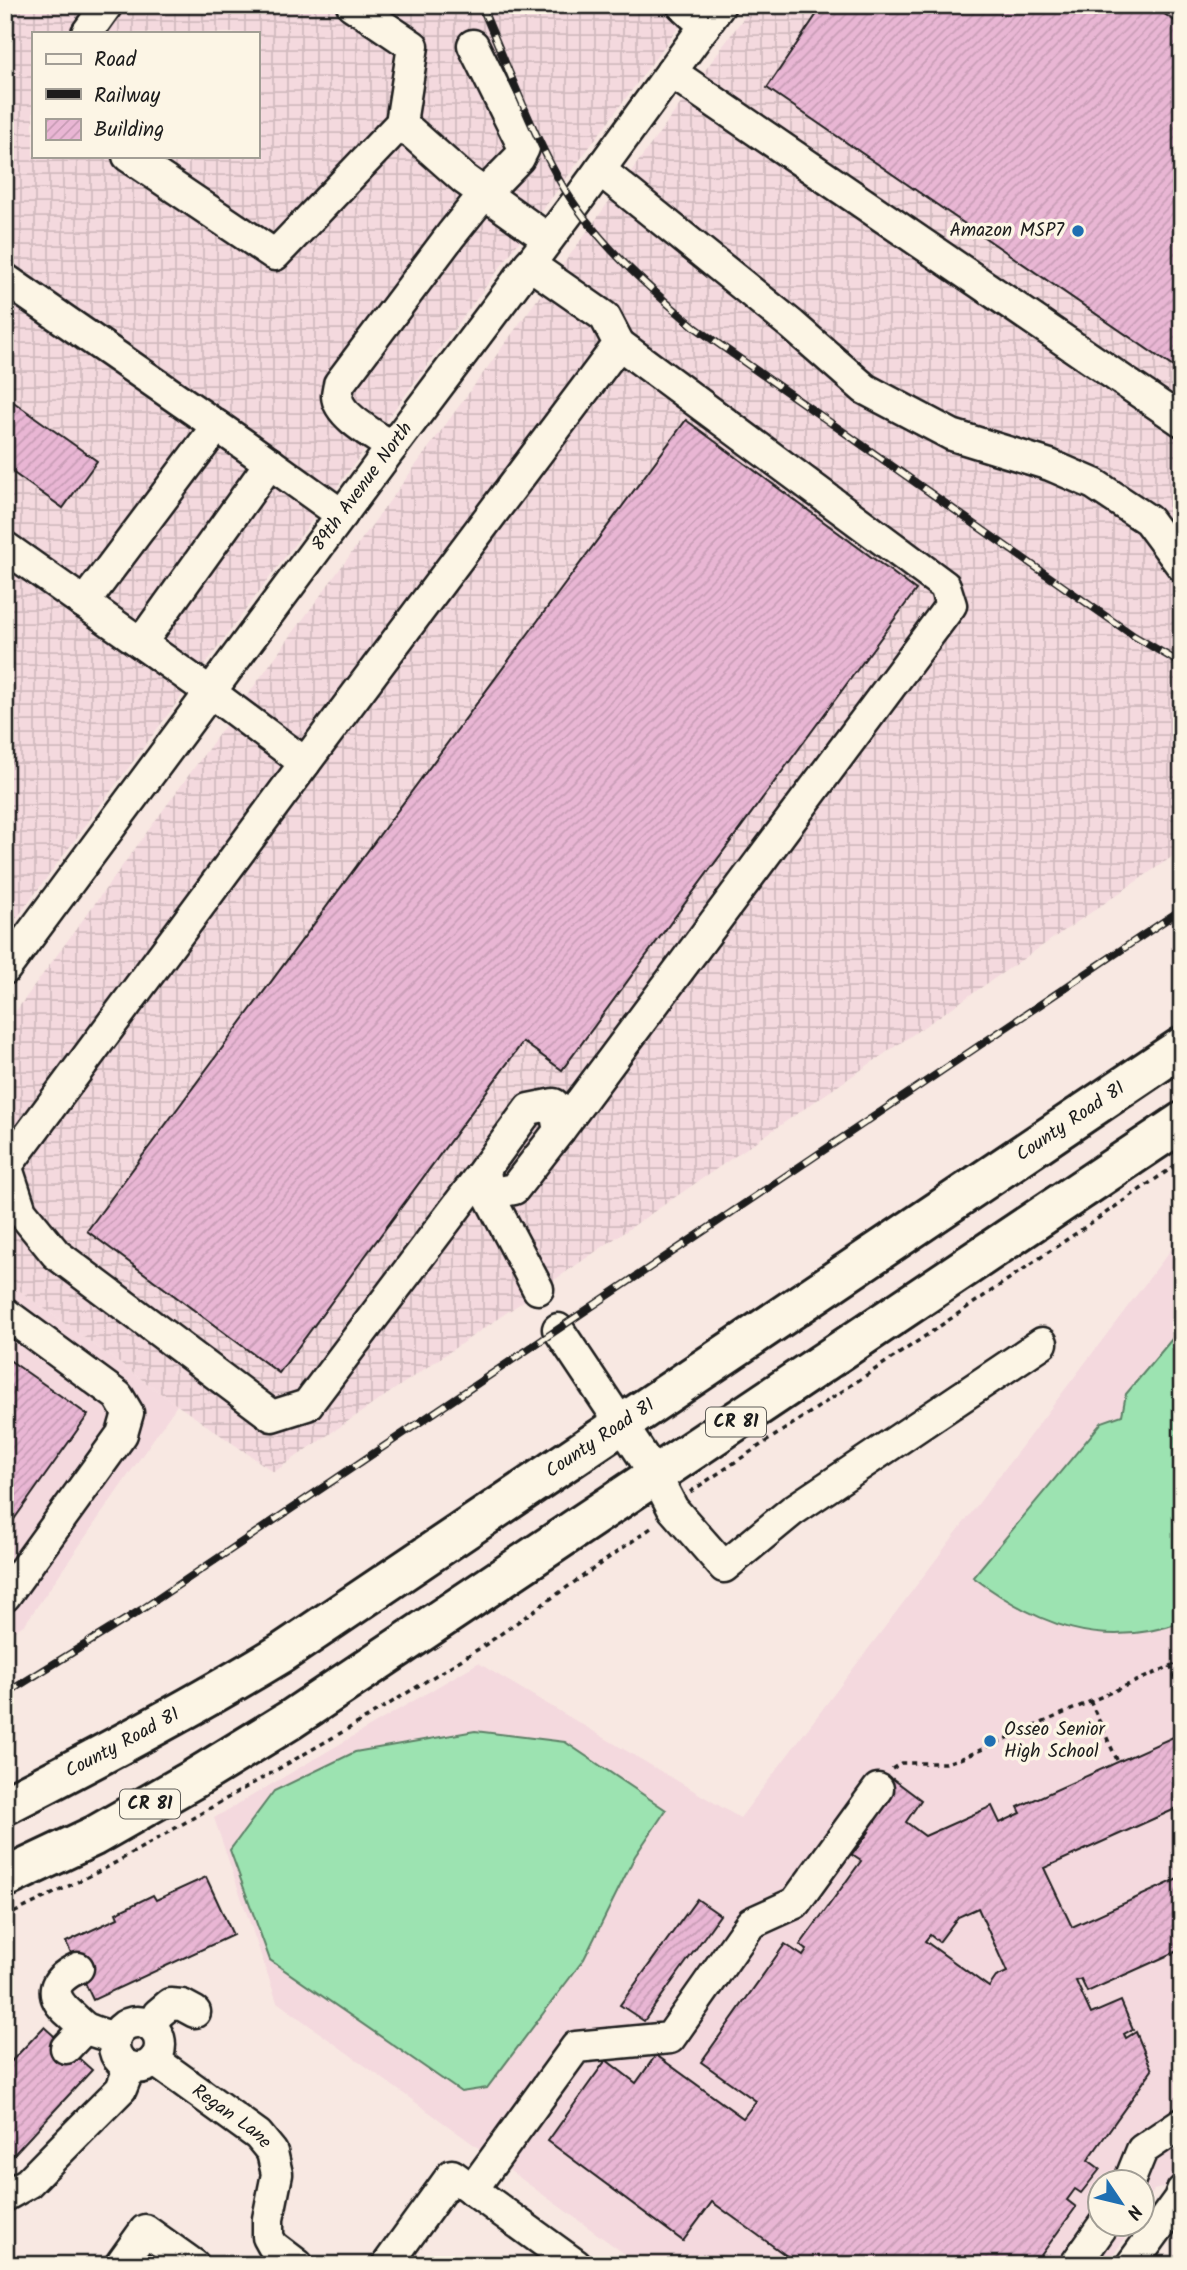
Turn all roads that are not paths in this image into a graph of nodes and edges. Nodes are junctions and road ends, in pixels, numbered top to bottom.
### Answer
1 (107, 5) edge
2 (352, 5) edge
3 (682, 5) edge
4 (712, 16) edge
5 (88, 32) edge
6 (473, 45) dead end
7 (671, 72) junction
8 (401, 123) junction
9 (131, 158) edge
10 (600, 170) junction
11 (484, 194) junction
12 (548, 239) junction
13 (529, 264) junction
14 (5, 279) edge
15 (619, 344) junction
16 (1182, 421) edge
17 (217, 426) junction
18 (392, 447) junction
19 (270, 463) junction
20 (342, 515) junction
21 (5, 547) edge
22 (1182, 566) edge
23 (84, 603) junction
24 (141, 643) junction
25 (210, 692) junction
26 (305, 763) junction
27 (10, 952) edge
28 (1182, 1047) edge
29 (1182, 1122) edge
30 (6, 1163) edge
31 (486, 1181) junction
32 (538, 1289) dead end
33 (5, 1313) edge
34 (558, 1329) dead end
35 (1042, 1343) dead end
36 (622, 1426) junction
37 (664, 1492) junction
38 (5, 1596) edge
39 (878, 1789) road end
40 (5, 1805) edge
41 (5, 1878) edge
42 (78, 1968) dead end
43 (195, 2012) dead end
44 (151, 2027) junction
45 (115, 2038) junction
46 (142, 2063) junction
47 (1182, 2123) edge
48 (1135, 2168) edge
49 (462, 2183) junction
50 (1182, 2191) edge
51 (5, 2196) edge
52 (1094, 2238) edge
53 (298, 2256) edge
54 (120, 2265) edge
55 (194, 2265) edge
56 (387, 2265) edge
57 (576, 2265) edge
58 (1075, 2265) edge
59 (1131, 2265) edge

1 - 5 street
2 - 8 street
3 - 4 street
4 - 7 street, 89th Avenue North
6 - 11 street
7 - 10 street, 89th Avenue North
7 - 16 street
8 - 9 street
8 - 11 street
10 - 12 street, 89th Avenue North
10 - 22 street
11 - 12 street
11 - 18 street
12 - 13 street, 89th Avenue North
13 - 15 street
13 - 18 street, 89th Avenue North
14 - 17 street
15 - 26 street
15 - 31 street
17 - 19 street
17 - 23 street
18 - 20 street, 89th Avenue North
19 - 20 street
19 - 24 street
20 - 25 street, 89th Avenue North
21 - 23 street
23 - 24 street
24 - 25 street
25 - 26 street
25 - 27 street, 89th Avenue North
26 - 30 street
28 - 36 highway, County Road 81
29 - 37 highway, CR 81
30 - 31 street
31 - 32 street
33 - 38 street
34 - 36 street
35 - 37 street
36 - 37 street
36 - 40 highway, County Road 81
37 - 41 highway, CR 81
39 - 49 street
42 - 45 street
43 - 44 street
44 - 45 street
44 - 46 street
45 - 46 street, Regan Lane
46 - 51 street
46 - 53 street, Regan Lane
47 - 48 street
49 - 56 street
49 - 57 street
50 - 59 street
52 - 58 street
54 - 55 street

